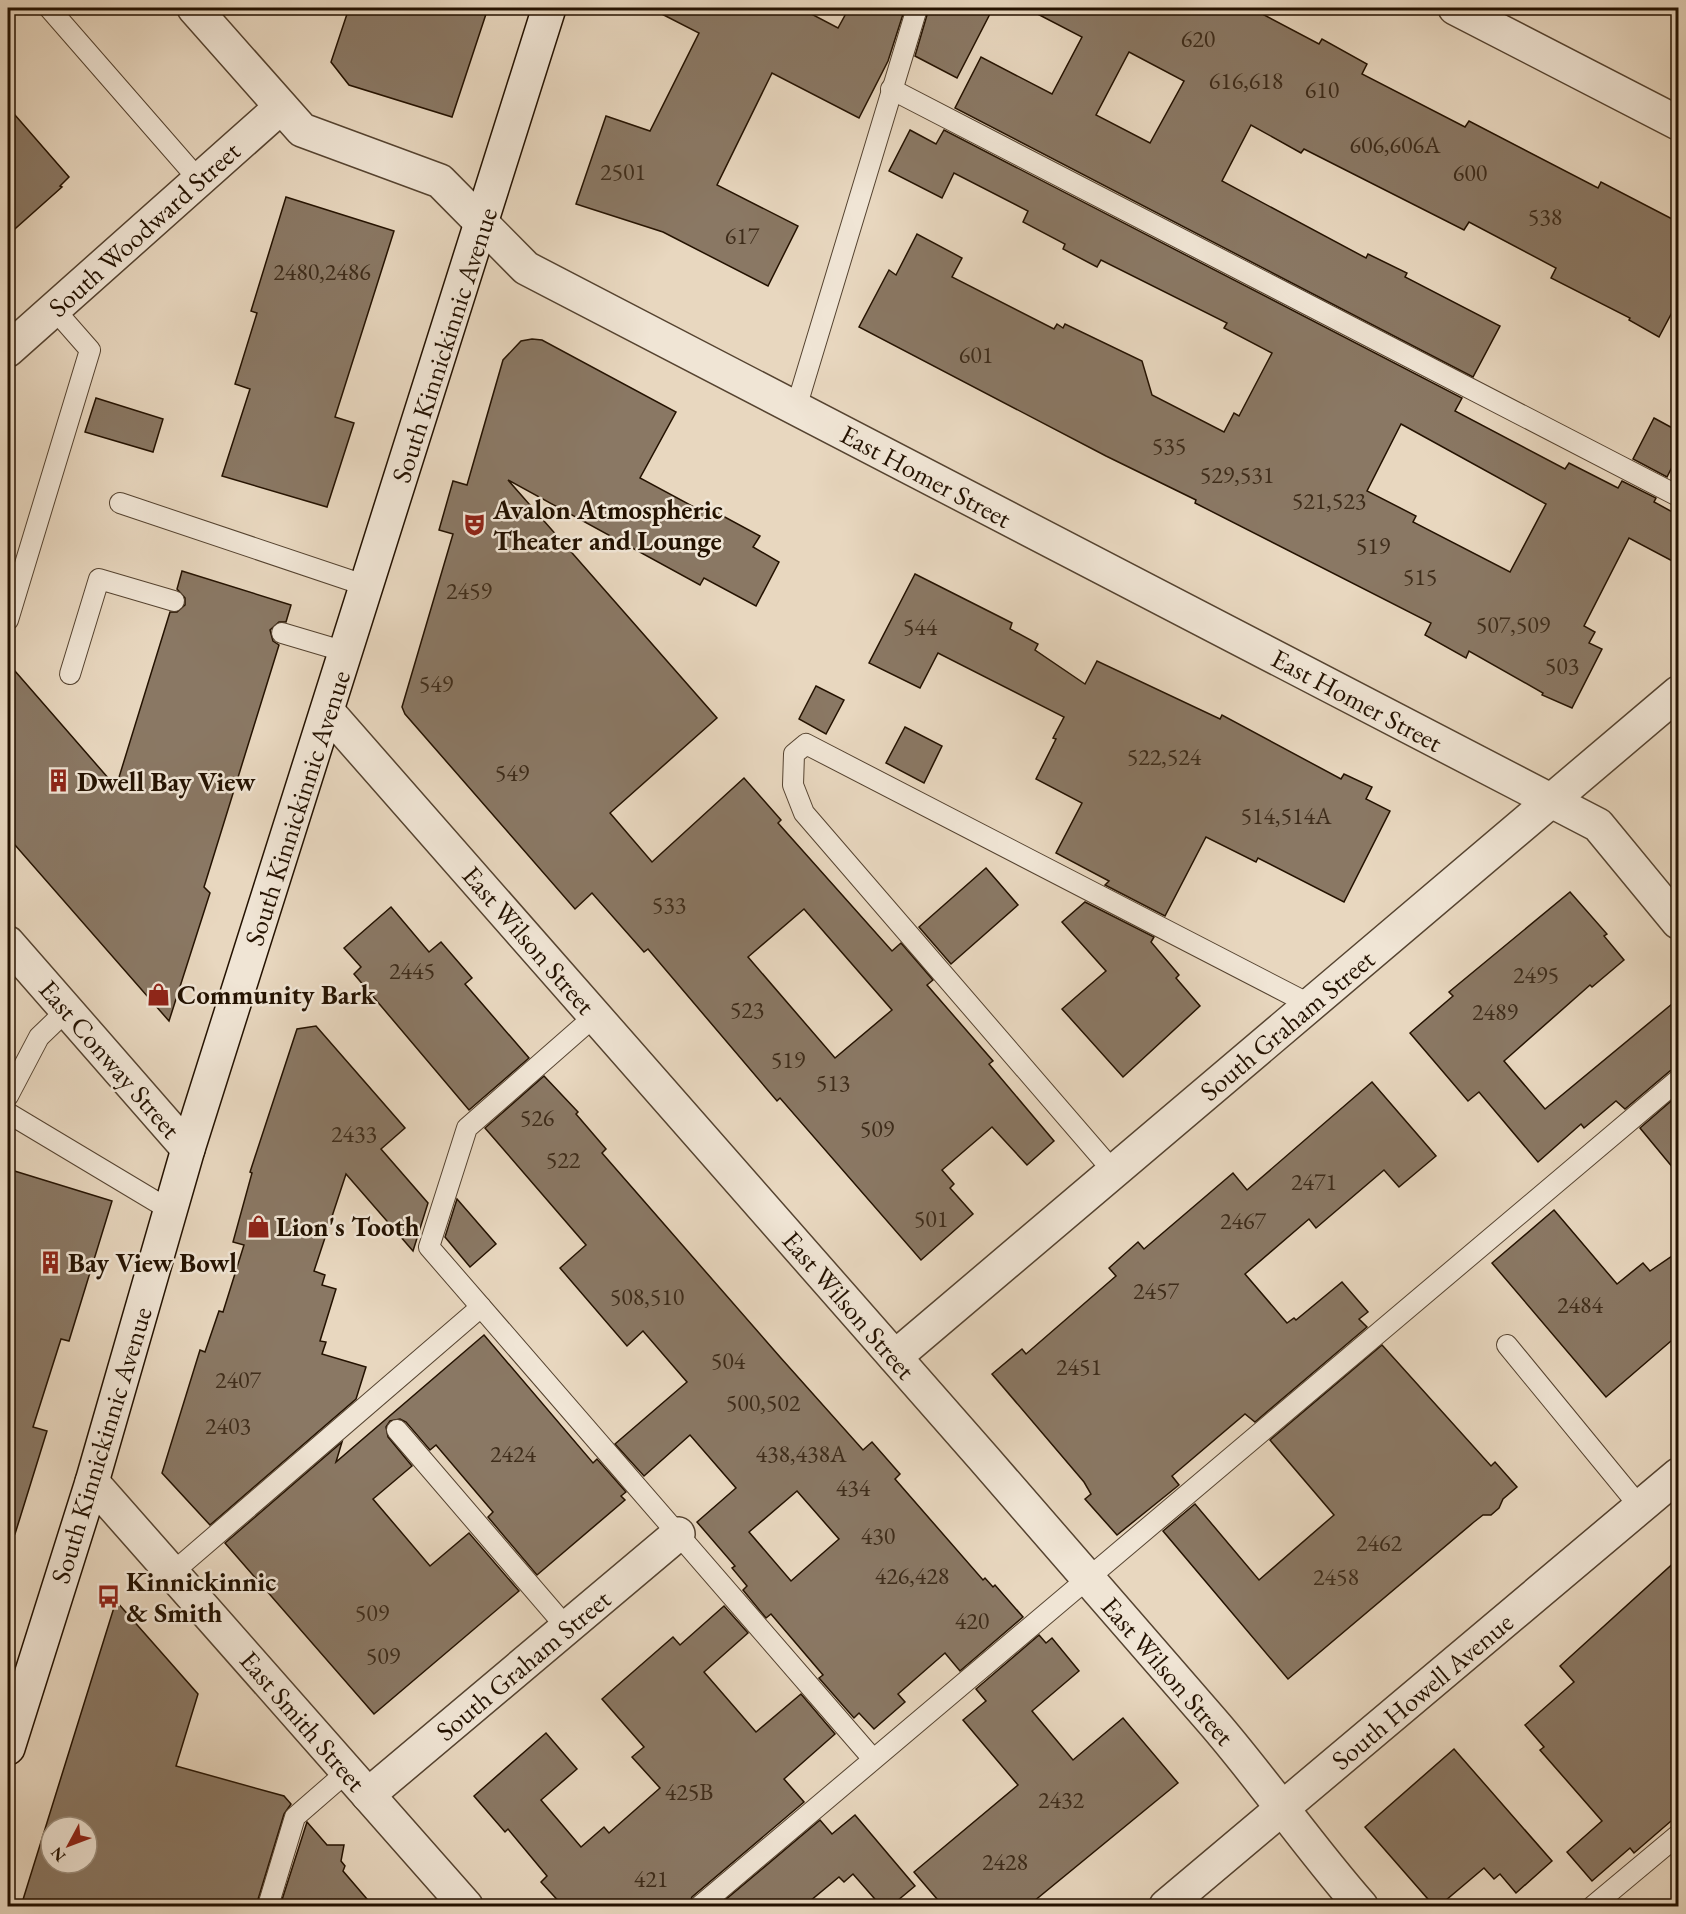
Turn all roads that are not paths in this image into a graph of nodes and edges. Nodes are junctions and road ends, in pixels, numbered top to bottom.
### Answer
1 (49, 8) edge
2 (194, 8) edge
3 (549, 8) edge
4 (917, 8) edge
5 (1455, 8) edge
6 (891, 89) junction
7 (281, 107) junction
8 (1678, 123) edge
9 (199, 180) junction
10 (482, 224) junction
11 (54, 309) junction
12 (8, 350) edge
13 (796, 408) junction
14 (1678, 496) edge
15 (120, 503) dead end
16 (367, 586) junction
17 (174, 601) dead end
18 (8, 620) edge
19 (282, 633) dead end
20 (346, 652) junction
21 (70, 674) dead end
22 (1678, 693) edge
23 (327, 712) junction
24 (1551, 801) junction
25 (1678, 922) edge
26 (8, 943) edge
27 (1311, 1005) junction
28 (68, 1011) junction
29 (596, 1015) junction
30 (1678, 1080) edge
31 (8, 1096) edge
32 (8, 1113) edge
33 (188, 1149) junction
34 (1114, 1172) junction
35 (170, 1210) junction
36 (481, 1307) junction
37 (1508, 1345) dead end
38 (895, 1357) junction
39 (397, 1430) dead end
40 (1678, 1475) edge
41 (92, 1482) junction
42 (1640, 1507) junction
43 (678, 1534) junction
44 (172, 1573) junction
45 (1088, 1579) junction
46 (567, 1628) junction
47 (8, 1748) edge
48 (873, 1759) junction
49 (358, 1783) junction
50 (1282, 1809) junction
51 (1675, 1845) edge
52 (268, 1906) edge
53 (466, 1906) edge
54 (700, 1906) edge
55 (1166, 1906) edge
56 (1361, 1906) edge
57 (1593, 1906) edge

1 - 9 lane
2 - 7 street, East Homer Street
3 - 10 street, South Kinnickinnic Avenue
4 - 6 lane
5 - 8 street
6 - 13 lane
6 - 14 lane
7 - 9 street, South Woodward Street
7 - 10 street, East Homer Street
9 - 11 street, South Woodward Street
10 - 13 street, East Homer Street
10 - 16 street, South Kinnickinnic Avenue
11 - 12 street, South Woodward Street
11 - 18 lane
13 - 24 street, East Homer Street
15 - 16 lane
16 - 20 street, South Kinnickinnic Avenue
17 - 21 lane
19 - 20 lane
20 - 23 street, South Kinnickinnic Avenue
22 - 24 street, South Graham Street
23 - 29 street, East Wilson Street
23 - 33 street, South Kinnickinnic Avenue
24 - 25 street, East Homer Street
24 - 27 street, South Graham Street
26 - 28 street, East Conway Street
27 - 34 street, South Graham Street
27 - 34 lane
28 - 31 lane
28 - 33 street, East Conway Street
29 - 36 lane
29 - 38 street, East Wilson Street
30 - 45 lane
32 - 35 lane
33 - 35 street, South Kinnickinnic Avenue
34 - 38 street, South Graham Street
35 - 41 street, South Kinnickinnic Avenue
36 - 43 lane
36 - 44 lane
37 - 42 lane
38 - 45 street, East Wilson Street
39 - 46 lane
40 - 42 street, South Howell Avenue
41 - 44 street, East Smith Street
41 - 47 street, South Kinnickinnic Avenue
42 - 50 street, South Howell Avenue
43 - 46 street, South Graham Street
43 - 48 lane
44 - 49 street, East Smith Street
45 - 48 lane
45 - 50 street, East Wilson Street
46 - 49 street, South Graham Street
48 - 54 lane
49 - 52 lane
49 - 53 street, East Smith Street
50 - 55 street, South Howell Avenue
50 - 56 street, East Wilson Street
51 - 57 lane

